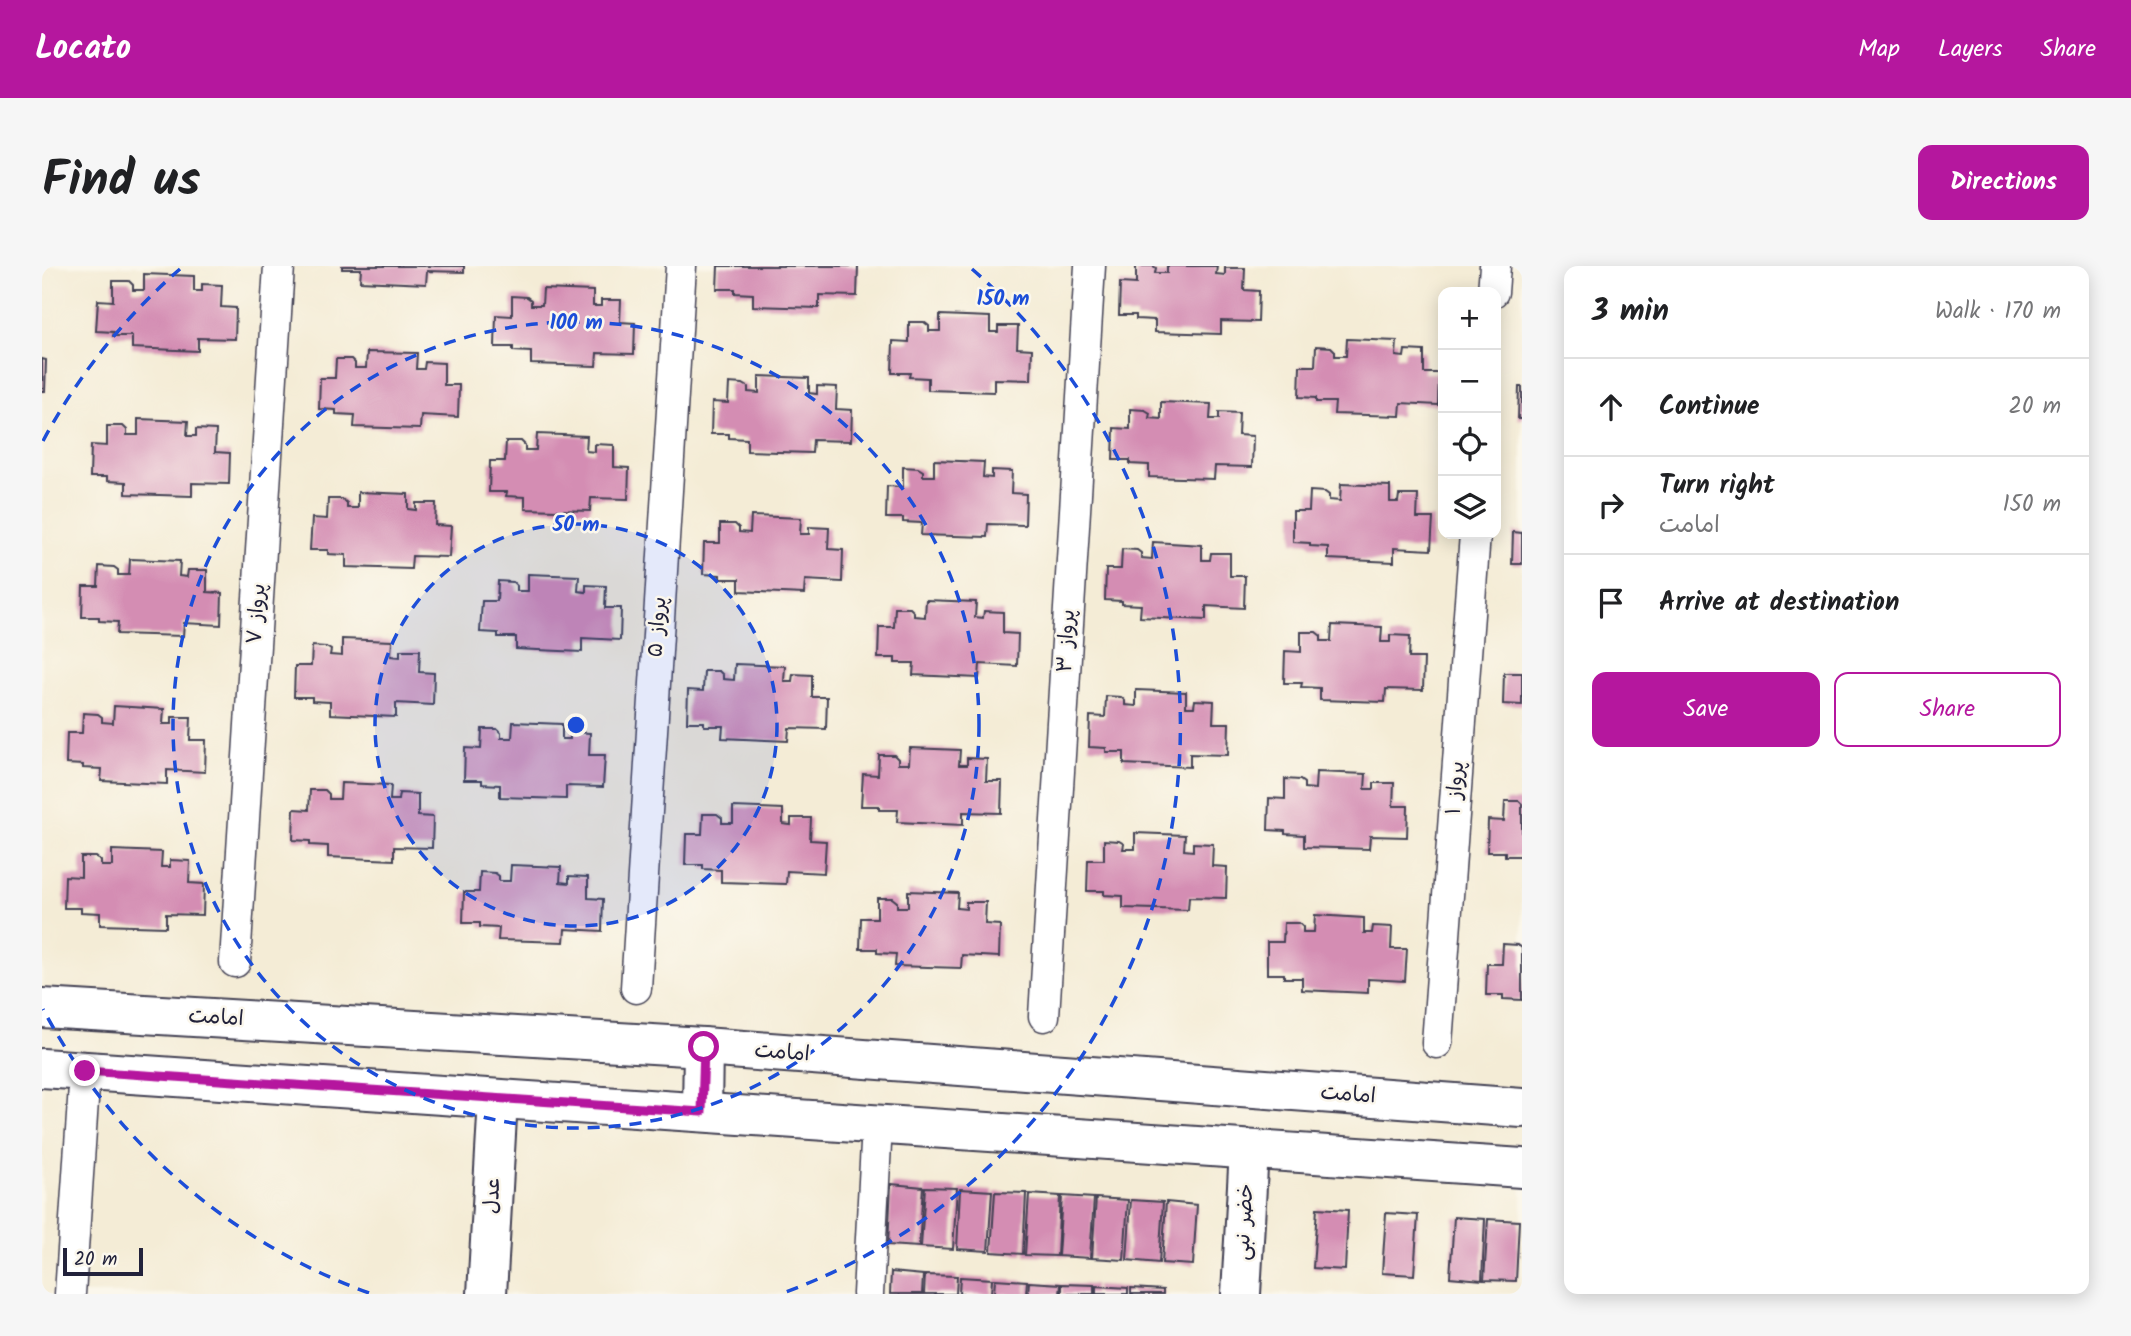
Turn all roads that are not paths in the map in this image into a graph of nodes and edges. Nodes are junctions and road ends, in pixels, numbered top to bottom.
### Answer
1 (279, 266) edge
2 (681, 266) edge
3 (1090, 266) edge
4 (1495, 266) edge
5 (1493, 287) edge
6 (1475, 539) edge
7 (235, 962) dead end
8 (636, 988) dead end
9 (42, 1008) edge
10 (1044, 1016) dead end
11 (1437, 1043) dead end
12 (704, 1047) junction
13 (42, 1068) edge
14 (85, 1071) junction
15 (498, 1099) junction
16 (1522, 1108) edge
17 (702, 1112) junction
18 (877, 1125) junction
19 (1249, 1150) junction
20 (1522, 1168) edge
21 (70, 1294) edge
22 (487, 1294) edge
23 (868, 1294) edge
24 (1241, 1294) edge

1 - 7 street, پرواز ۷
2 - 8 street, پرواز ۵
3 - 10 street, پرواز ۳
4 - 5 street
6 - 11 street, پرواز ۱
9 - 12 main road, امامت
12 - 16 main road, امامت
12 - 17 main road
13 - 14 main road
14 - 15 main road
14 - 21 street
15 - 17 main road
15 - 22 main road, عدل
17 - 18 main road
18 - 19 main road
18 - 23 street
19 - 20 main road
19 - 24 main road, خضر نبی

